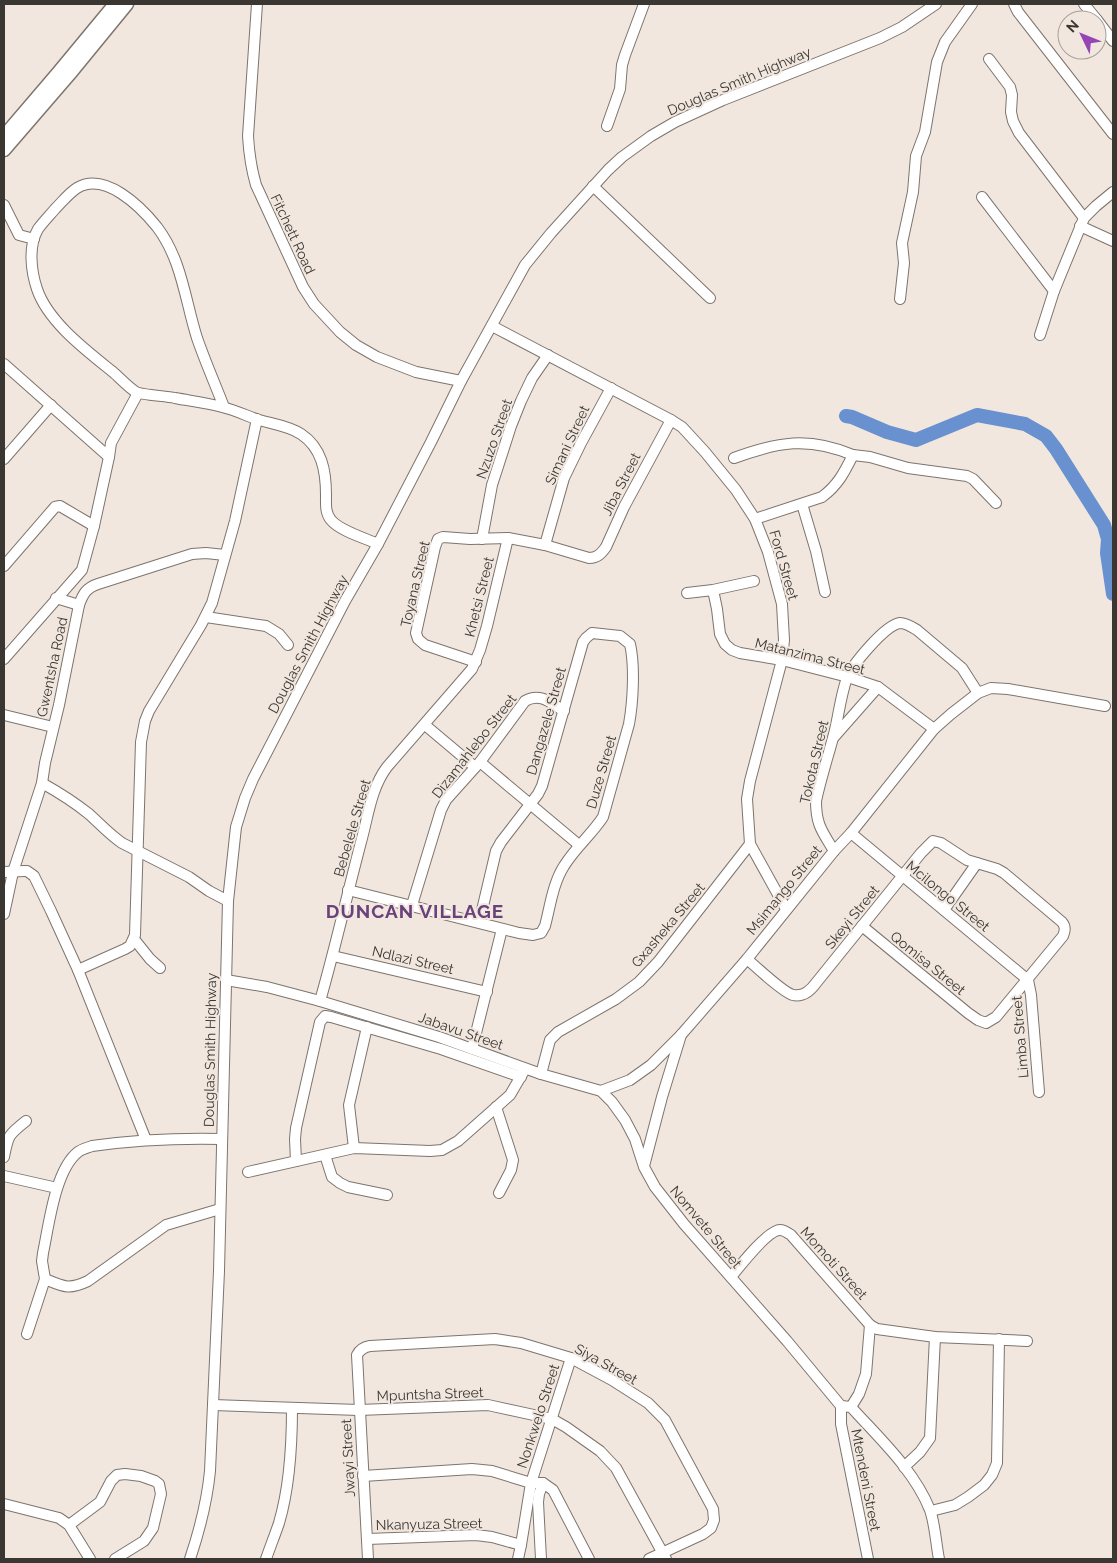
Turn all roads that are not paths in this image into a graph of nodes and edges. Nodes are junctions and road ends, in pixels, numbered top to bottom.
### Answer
1 (115, 4) edge
2 (127, 4) edge
3 (257, 4) edge
4 (644, 4) edge
5 (936, 4) edge
6 (972, 4) edge
7 (1014, 4) edge
8 (989, 59) dead end
9 (607, 126) dead end
10 (1113, 134) edge
11 (4, 136) edge
12 (4, 150) edge
13 (591, 188) junction
14 (1113, 192) edge
15 (982, 197) dead end
16 (4, 205) edge
17 (1082, 222) junction
18 (34, 239) junction
19 (1113, 241) edge
20 (1054, 291) junction
21 (710, 298) dead end
22 (900, 300) dead end
23 (492, 326) junction
24 (1040, 335) dead end
25 (548, 355) junction
26 (4, 364) edge
27 (460, 382) junction
28 (611, 388) junction
29 (138, 393) junction
30 (51, 405) junction
31 (224, 407) junction
32 (257, 419) junction
33 (671, 420) junction
34 (853, 455) junction
35 (110, 457) junction
36 (734, 458) dead end
37 (4, 459) edge
38 (996, 503) dead end
39 (802, 504) junction
40 (754, 519) junction
41 (94, 526) junction
42 (482, 538) junction
43 (508, 538) junction
44 (378, 544) junction
45 (544, 545) junction
46 (225, 555) junction
47 (593, 558) joint
48 (4, 566) edge
49 (754, 581) dead end
50 (713, 590) junction
51 (825, 592) dead end
52 (687, 593) dead end
53 (56, 598) junction
54 (78, 605) junction
55 (206, 617) junction
56 (620, 636) joint
57 (288, 645) dead end
58 (4, 659) edge
59 (782, 660) junction
60 (476, 662) junction
61 (848, 677) junction
62 (878, 687) junction
63 (978, 693) junction
64 (1105, 706) dead end
65 (564, 710) junction
66 (4, 715) edge
67 (425, 725) junction
68 (53, 727) junction
69 (934, 729) junction
70 (832, 739) junction
71 (477, 764) junction
72 (42, 783) junction
73 (531, 804) junction
74 (851, 833) junction
75 (750, 844) junction
76 (579, 845) junction
77 (834, 851) junction
78 (138, 852) junction
79 (977, 864) junction
80 (8, 872) edge
81 (903, 877) junction
82 (348, 890) junction
83 (228, 901) junction
84 (412, 905) junction
85 (786, 909) junction
86 (944, 910) junction
87 (4, 914) edge
88 (479, 922) junction
89 (862, 926) junction
90 (502, 929) junction
91 (134, 939) junction
92 (333, 956) junction
93 (747, 959) junction
94 (160, 968) dead end
95 (78, 970) junction
96 (226, 980) junction
97 (1028, 980) junction
98 (487, 992) junction
99 (320, 1001) junction
100 (978, 1020) joint
101 (368, 1028) junction
102 (681, 1035) junction
103 (472, 1049) junction
104 (523, 1073) junction
105 (541, 1074) junction
106 (601, 1091) junction
107 (1038, 1092) dead end
108 (496, 1107) junction
109 (26, 1121) dead end
110 (222, 1139) junction
111 (146, 1140) junction
112 (354, 1148) junction
113 (325, 1155) junction
114 (4, 1157) edge
115 (296, 1161) junction
116 (644, 1167) junction
117 (248, 1172) dead end
118 (4, 1176) edge
119 (57, 1188) junction
120 (499, 1193) dead end
121 (388, 1195) dead end
122 (220, 1208) junction
123 (731, 1277) junction
124 (45, 1280) junction
125 (870, 1325) junction
126 (27, 1334) dead end
127 (935, 1337) junction
128 (999, 1340) junction
129 (1027, 1341) dead end
130 (357, 1355) joint
131 (571, 1358) junction
132 (213, 1405) junction
133 (846, 1406) junction
134 (292, 1408) junction
135 (359, 1410) junction
136 (552, 1419) junction
137 (904, 1467) junction
138 (363, 1476) junction
139 (531, 1483) junction
140 (543, 1483) junction
141 (4, 1504) edge
142 (931, 1511) junction
143 (69, 1525) junction
144 (367, 1539) junction
145 (521, 1545) junction
146 (665, 1556) edge
147 (90, 1559) edge
148 (115, 1559) edge
149 (190, 1559) edge
150 (266, 1559) edge
151 (368, 1559) edge
152 (518, 1559) edge
153 (541, 1559) edge
154 (590, 1559) edge
155 (649, 1559) edge
156 (868, 1559) edge
157 (939, 1559) edge

1 - 11 main road
2 - 12 main road
3 - 27 street, Fitchett Road
4 - 9 street
5 - 13 street, Douglas Smith Highway
6 - 22 street
7 - 10 street
8 - 17 street
13 - 21 street
13 - 23 street, Douglas Smith Highway
14 - 17 street
15 - 20 street
16 - 18 street
17 - 19 street
17 - 20 street
18 - 29 street
18 - 31 street
20 - 24 street
23 - 25 street, Ford Street
23 - 27 street, Douglas Smith Highway
25 - 28 street, Ford Street
25 - 42 street, Nzuzo Street
26 - 30 street
27 - 44 street, Douglas Smith Highway
28 - 33 street, Ford Street
28 - 45 street, Simani Street
29 - 31 street
29 - 35 street
30 - 35 street
30 - 37 street
31 - 32 street
32 - 44 street
32 - 46 street
33 - 40 street, Ford Street
33 - 47 street, Jiba Street
34 - 36 street
34 - 38 street
34 - 39 street
35 - 41 street
39 - 40 street
39 - 51 street
40 - 59 street, Ford Street
41 - 48 street
41 - 53 street
42 - 43 street, Toyana Street
42 - 60 street, Toyana Street
43 - 45 street, Toyana Street
43 - 60 street, Khetsi Street
44 - 83 street, Douglas Smith Highway
45 - 47 street, Toyana Street
46 - 54 street
46 - 55 street
49 - 50 street
50 - 52 street
50 - 59 street, Matanzima Street
53 - 54 street, Gwentsha Road
53 - 58 street
54 - 68 street, Gwentsha Road
55 - 57 street
55 - 78 street
56 - 65 street, Dangazele Street
56 - 76 street, Duze Street
59 - 61 street, Matanzima Street
59 - 75 street, Ford Street
60 - 67 street, Bebelele Street
61 - 62 street, Matanzima Street
61 - 63 street
61 - 70 street, Tokota Street
62 - 69 street, Matanzima Street
62 - 70 street
63 - 64 street
63 - 69 street, Msimango Street
65 - 71 street, Dizamahlebo Street
65 - 73 street, Dangazele Street
66 - 68 street, Gwentsha Road
67 - 71 street
67 - 82 street, Bebelele Street
68 - 72 street, Gwentsha Road
69 - 74 street, Msimango Street
70 - 77 street, Tokota Street
71 - 73 street
71 - 84 street, Dizamahlebo Street
72 - 78 street
72 - 80 street, Gwentsha Road
73 - 76 street
73 - 88 street, Dangazele Street
74 - 77 street, Msimango Street
74 - 81 street, Mcilongo Street
75 - 85 street, Ford Street
75 - 105 street, Gxasheka Street
76 - 90 street, Duze Street
77 - 85 street, Msimango Street
78 - 83 street
78 - 91 street
79 - 81 street, Skeyi Street
79 - 86 street
79 - 97 street, Limba Street
80 - 87 street, Gwentsha Road
80 - 95 street
81 - 86 street, Mcilongo Street
81 - 89 street, Skeyi Street
82 - 84 street
82 - 92 street, Bebelele Street
83 - 96 street, Douglas Smith Highway
84 - 88 street
85 - 93 street, Msimango Street
86 - 97 street, Mcilongo Street
88 - 90 street
89 - 93 street, Skeyi Street
89 - 100 street, Qomisa Street
90 - 98 street
91 - 94 street
91 - 95 street
92 - 98 street, Ndlazi Street
92 - 99 street, Bebelele Street
93 - 102 street, Msimango Street
95 - 111 street
96 - 99 street, Jabavu Street
96 - 110 street, Douglas Smith Highway
97 - 100 street, Limba Street
97 - 107 street, Limba Street
98 - 103 street
99 - 103 street, Jabavu Street
101 - 104 street
101 - 112 street
101 - 115 street
102 - 106 street, Msimango Street
102 - 116 street
103 - 104 street, Jabavu Street
104 - 105 street, Jabavu Street
104 - 108 street
105 - 106 street, Jabavu Street
106 - 116 street
108 - 112 street
108 - 120 street
109 - 114 street
110 - 111 street
110 - 122 street, Douglas Smith Highway
111 - 119 street
112 - 113 street
113 - 115 street
113 - 121 street
115 - 117 street
116 - 123 street, Nomvete Street
118 - 119 street
119 - 124 street
122 - 124 street
122 - 132 street, Douglas Smith Highway
123 - 125 street, Momoti Street
123 - 133 street, Nomvete Street
124 - 126 street
125 - 127 street
125 - 133 street
127 - 128 street
127 - 137 street
128 - 129 street
128 - 142 street
130 - 131 street, Siya Street
130 - 135 street, Jwayi Street
131 - 136 street, Nonkwelo Street
131 - 146 street, Siya Street
132 - 134 street, Mpuntsha Street
132 - 149 street, Douglas Smith Highway
133 - 137 street, Nomvete Street
133 - 156 street, Mtendeni Street
134 - 135 street, Mpuntsha Street
134 - 150 street
135 - 136 street, Mpuntsha Street
135 - 138 street, Jwayi Street
136 - 139 street, Nonkwelo Street
136 - 146 street, Mpuntsha Street
137 - 142 street, Nomvete Street
138 - 139 street
138 - 144 street, Jwayi Street
139 - 140 street
139 - 145 street, Nonkwelo Street
140 - 153 street, Nonkwelo Street
140 - 154 street
141 - 143 street
142 - 157 street, Nomvete Street
143 - 147 street
143 - 148 street
144 - 145 street, Nkanyuza Street
144 - 151 street, Jwayi Street
145 - 152 street, Nonkwelo Street
146 - 155 street

